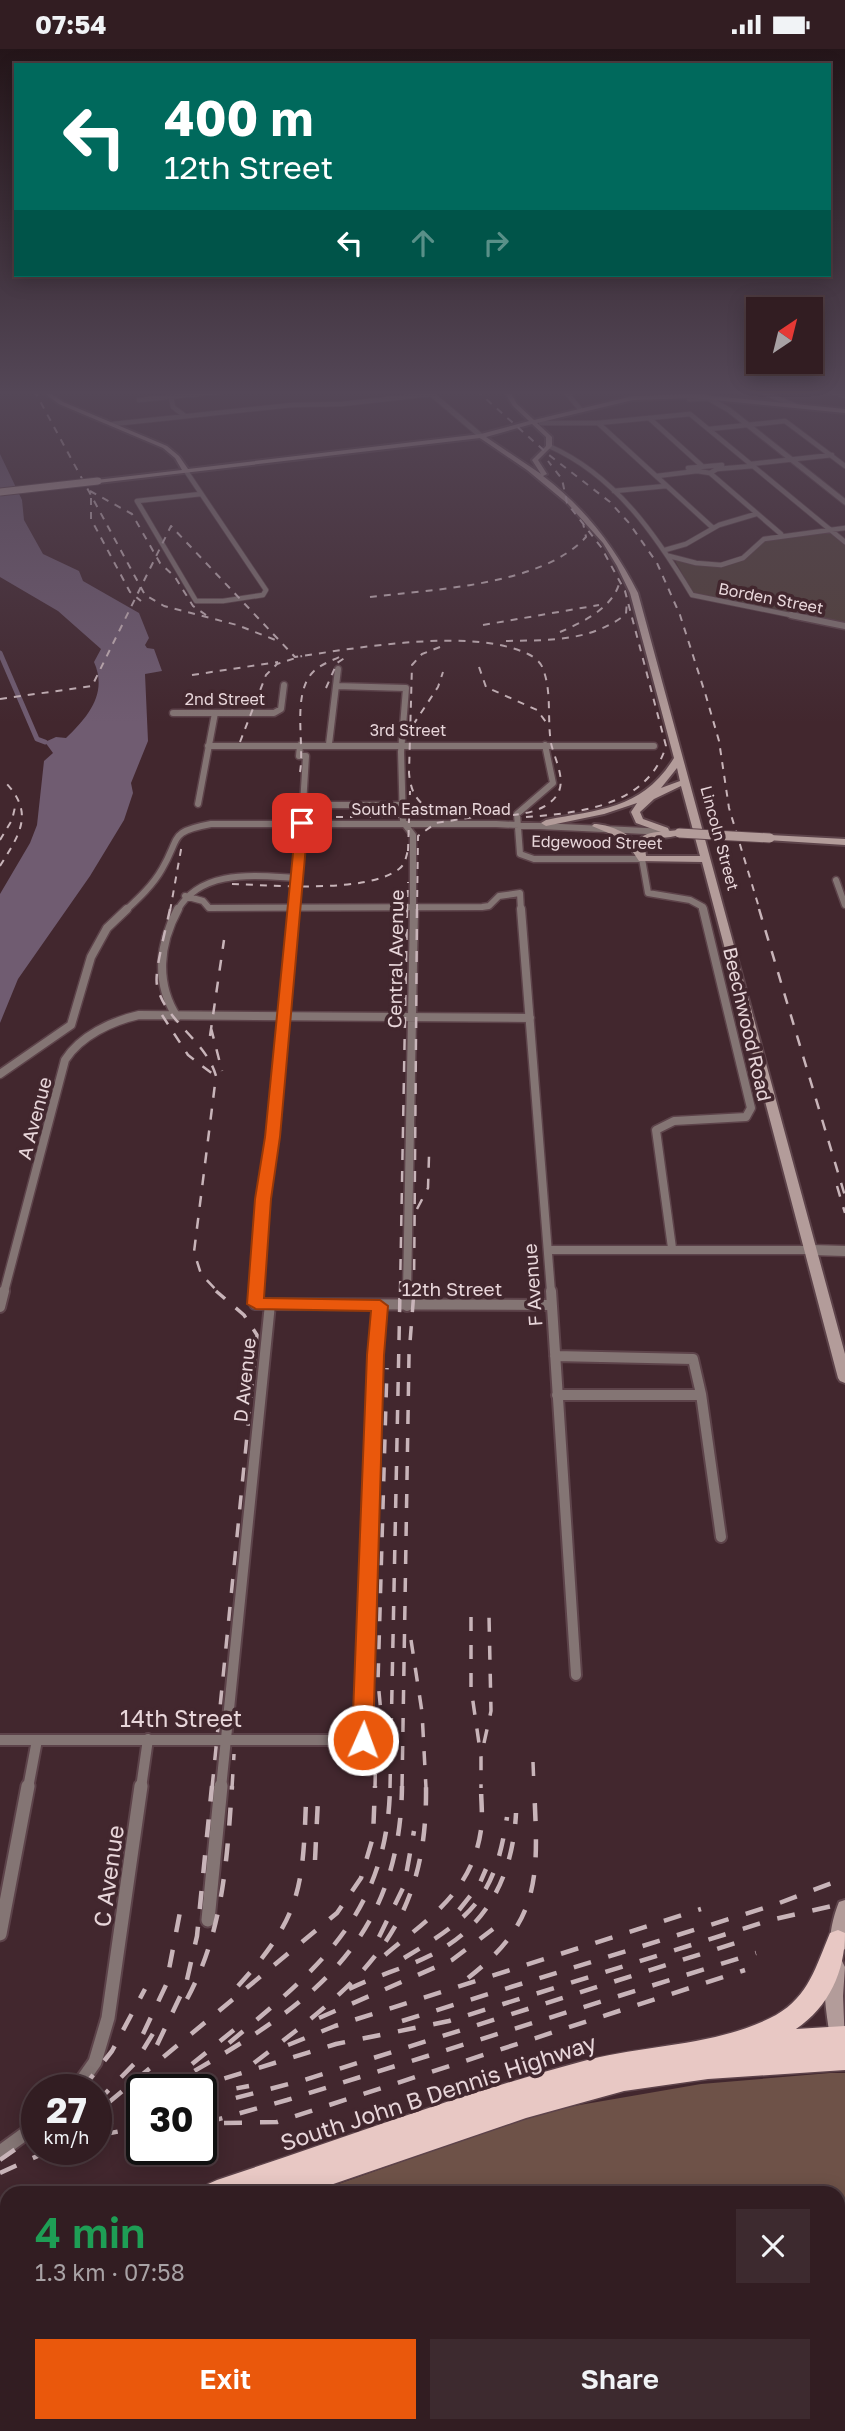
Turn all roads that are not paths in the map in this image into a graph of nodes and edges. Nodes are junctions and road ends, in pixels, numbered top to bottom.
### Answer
1 (137, 501) edge
2 (206, 501) edge
3 (572, 501) edge
4 (623, 501) edge
5 (683, 501) edge
6 (742, 501) edge
7 (795, 501) edge
8 (756, 514) junction
9 (713, 528) junction
10 (845, 528) edge
11 (830, 530) junction
12 (781, 534) junction
13 (845, 542) edge
14 (665, 550) junction
15 (669, 556) junction
16 (845, 626) edge
17 (338, 669) dead end
18 (284, 685) dead end
19 (336, 686) junction
20 (173, 713) dead end
21 (215, 713) junction
22 (329, 744) junction
23 (300, 745) junction
24 (402, 745) junction
25 (545, 745) junction
26 (208, 746) junction
27 (654, 746) dead end
28 (679, 757) junction
29 (687, 786) junction
30 (198, 804) dead end
31 (404, 805) junction
32 (314, 809) junction
33 (302, 823) junction
34 (403, 823) junction
35 (517, 823) junction
36 (546, 823) junction
37 (597, 826) junction
38 (679, 832) junction
39 (845, 842) edge
40 (299, 856) junction
41 (641, 857) junction
42 (706, 859) junction
43 (297, 878) junction
44 (836, 880) dead end
45 (185, 896) junction
46 (845, 902) edge
47 (294, 907) junction
48 (413, 907) junction
49 (282, 1016) junction
50 (177, 1017) junction
51 (411, 1017) junction
52 (530, 1018) junction
53 (0, 1074) edge
54 (672, 1248) junction
55 (548, 1250) junction
56 (811, 1251) junction
57 (845, 1251) edge
58 (270, 1304) junction
59 (551, 1305) junction
60 (380, 1306) junction
61 (407, 1306) junction
62 (0, 1307) edge
63 (555, 1356) junction
64 (845, 1378) edge
65 (557, 1395) junction
66 (701, 1395) junction
67 (720, 1537) dead end
68 (576, 1675) dead end
69 (148, 1739) junction
70 (226, 1739) junction
71 (0, 1740) edge
72 (37, 1740) junction
73 (845, 1908) edge
74 (208, 1920) dead end
75 (0, 1934) edge
76 (842, 1945) edge
77 (737, 2044) junction
78 (843, 2048) edge
79 (87, 2074) edge
80 (21, 2137) edge
81 (0, 2152) edge
82 (238, 2186) edge
83 (290, 2186) edge

1 - 2 street
3 - 28 main road, Lincoln Street
4 - 14 street
5 - 9 street
6 - 8 street
7 - 11 street
8 - 9 street
8 - 12 street
9 - 14 street
10 - 11 street
11 - 12 street
11 - 13 street
12 - 15 street
14 - 15 street
15 - 16 street, Borden Street
17 - 19 street
18 - 21 street, 2nd Street
19 - 22 street
19 - 24 street, Central Avenue
20 - 21 street, 2nd Street
21 - 26 street
22 - 23 street
22 - 24 street, 3rd Street
23 - 26 street
23 - 32 street
24 - 25 street, 3rd Street
24 - 31 street, Central Avenue
25 - 27 street, 3rd Street
25 - 35 street
26 - 30 street
28 - 29 main road, Lincoln Street
28 - 36 main road
29 - 38 main road
29 - 42 main road, Lincoln Street
31 - 32 street
31 - 34 street, Central Avenue
32 - 40 street, bridge
33 - 34 street, South Eastman Road
33 - 40 street
33 - 53 street, South Eastman Road
34 - 35 street, South Eastman Road
34 - 48 street, Central Avenue
35 - 36 street, South Eastman Road
35 - 41 street, Edgewood Street
36 - 37 street, South Eastman Road
37 - 38 street, South Eastman Road
37 - 41 main road
38 - 39 main road, bridge
38 - 41 main road
40 - 43 street
41 - 42 main road, Edgewood Street
41 - 54 street, Beechwood Road
42 - 56 main road, Lincoln Street
43 - 45 street
43 - 47 street
44 - 46 street
45 - 47 street
45 - 50 street
47 - 48 street
47 - 49 street
48 - 51 street, Central Avenue
48 - 52 street, F Avenue
49 - 50 street, A Avenue
49 - 51 street, A Avenue
49 - 58 street
50 - 62 street, A Avenue
51 - 52 street, A Avenue
51 - 61 street, Central Avenue
52 - 55 street, F Avenue
54 - 55 street
54 - 56 street
55 - 59 street, F Avenue
56 - 57 street
56 - 64 main road, Lincoln Street
58 - 60 street, 12th Street
58 - 70 street, D Avenue
59 - 61 street, 12th Street
59 - 63 street, F Avenue
60 - 61 street, 12th Street
60 - 70 street, 14th Street
63 - 65 street, F Avenue
63 - 66 street
65 - 66 street
65 - 68 street, F Avenue
66 - 67 street
69 - 70 street, 14th Street
69 - 72 street, 14th Street
69 - 79 street, C Avenue
70 - 74 street, D Avenue
71 - 72 street, 14th Street
72 - 75 street
73 - 76 main road
76 - 77 highway
76 - 78 main road
77 - 78 highway, South John B Dennis Highway
77 - 82 highway, South John B Dennis Highway
78 - 83 highway, South John B Dennis Highway
80 - 81 street

